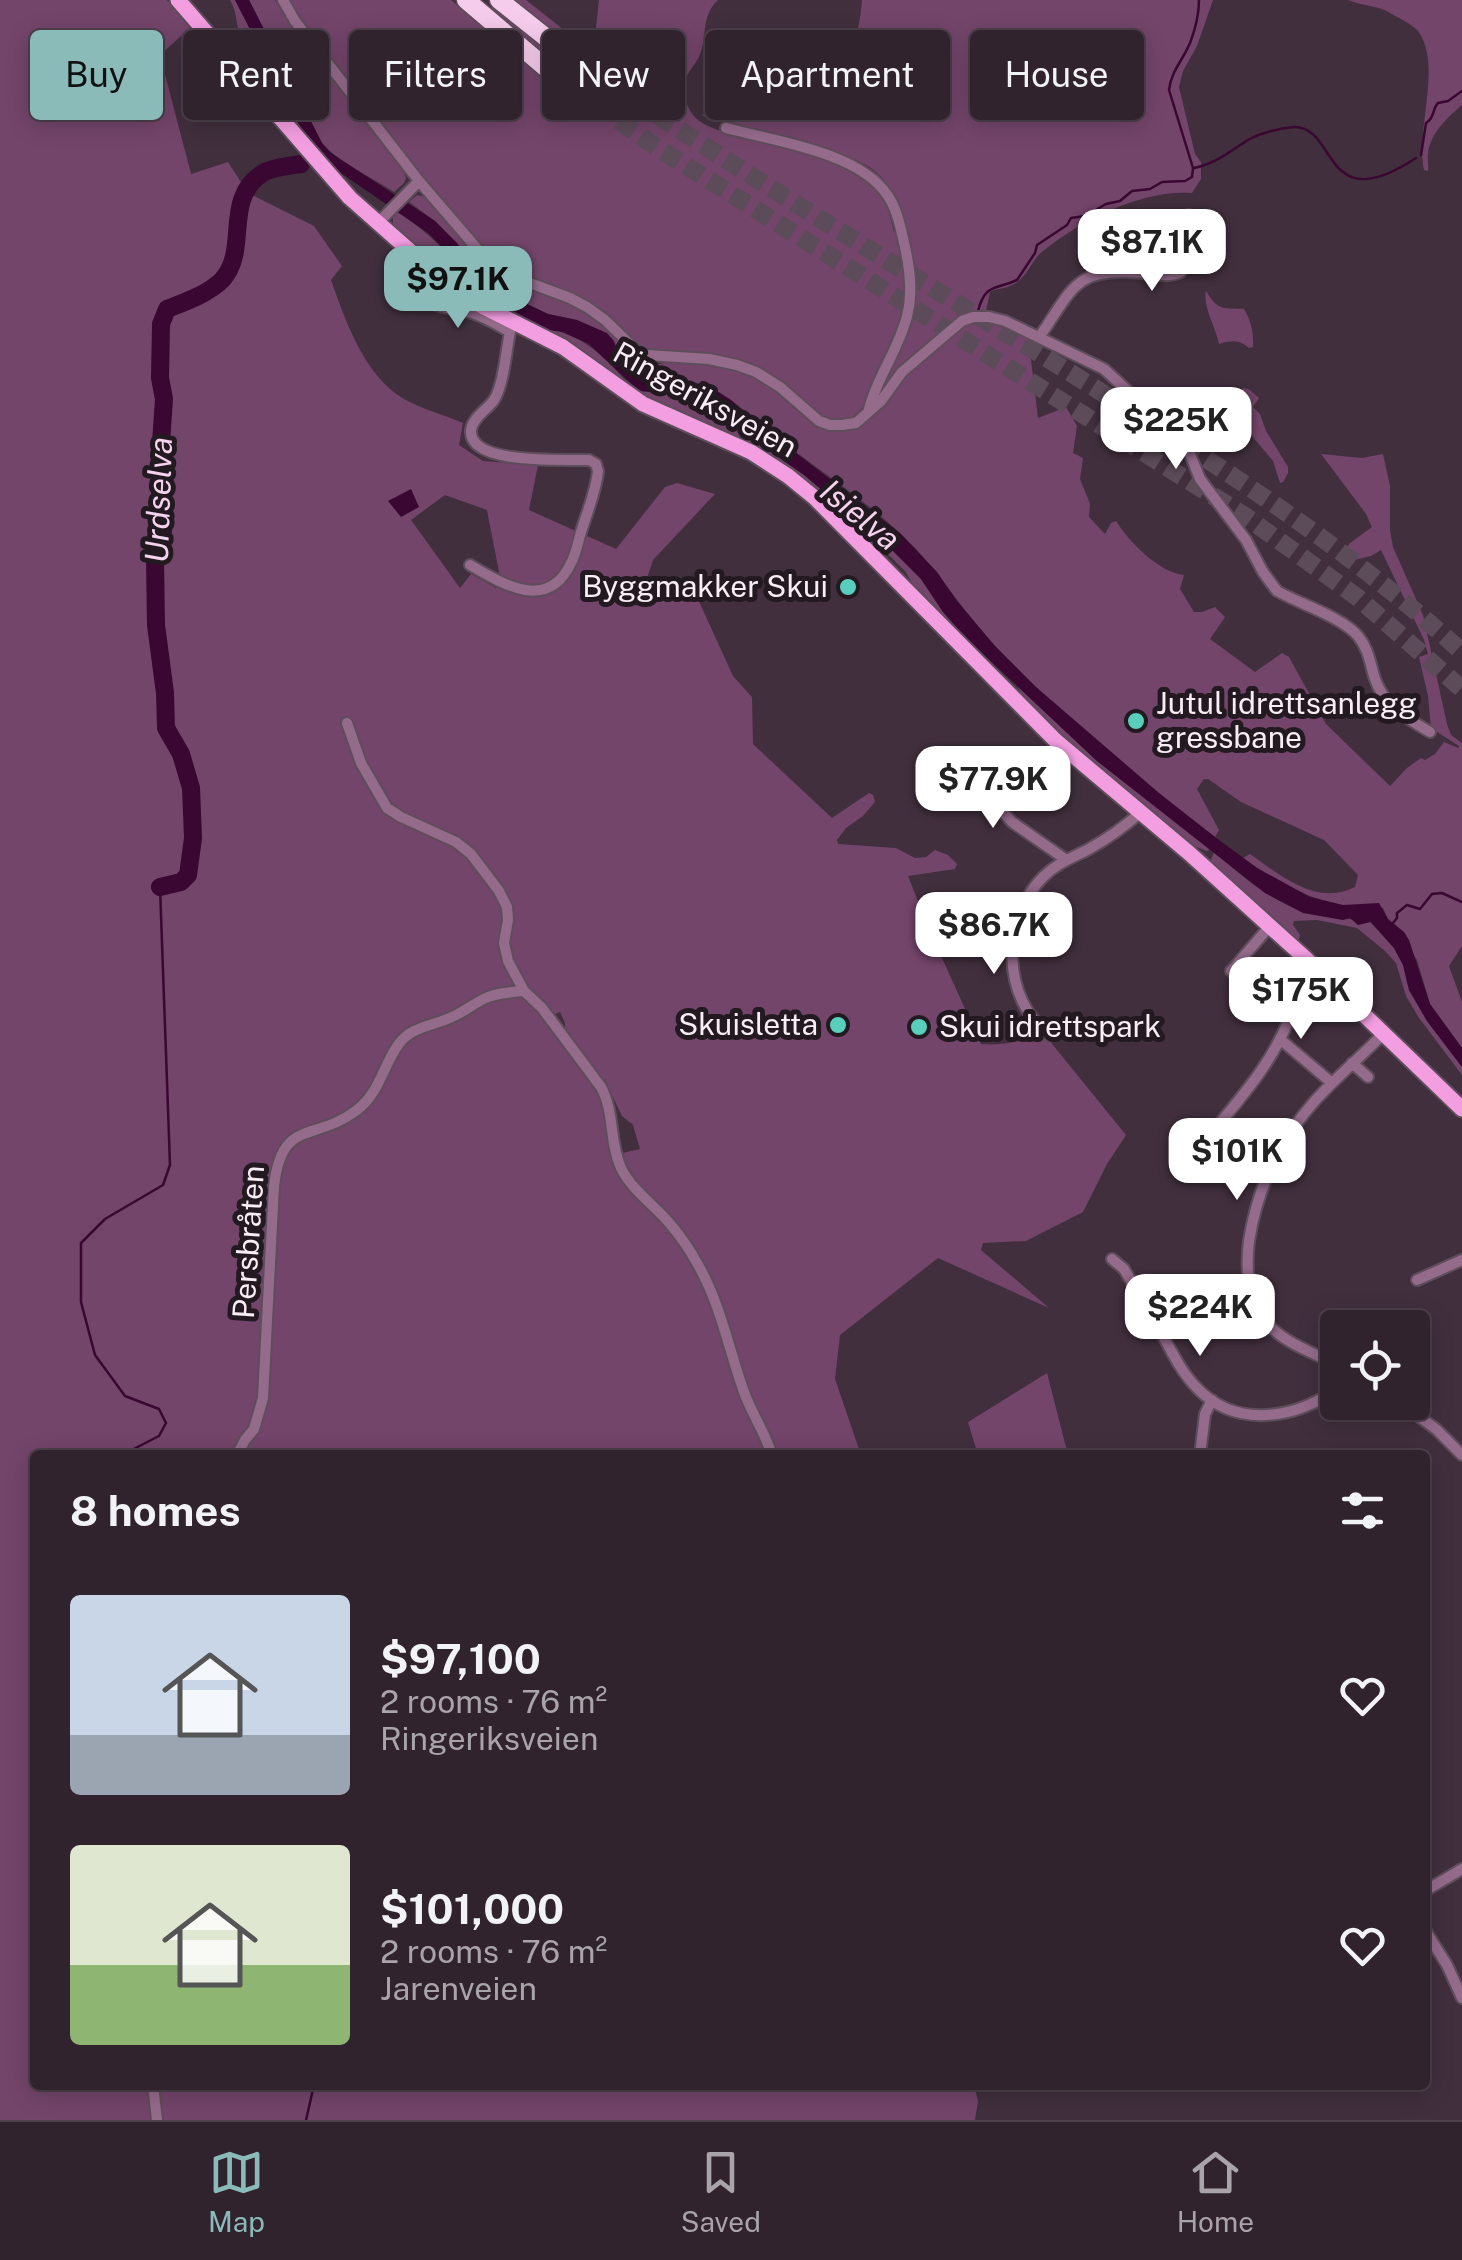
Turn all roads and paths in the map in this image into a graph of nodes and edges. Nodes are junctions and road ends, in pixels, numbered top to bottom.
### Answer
1 (178, 0) edge
2 (283, 0) edge
3 (466, 0) edge
4 (499, 0) edge
5 (542, 34) edge
6 (542, 65) tunnel mouth
7 (726, 128) dead end
8 (419, 181) junction
9 (1189, 215) dead end
10 (383, 218) junction
11 (442, 280) junction
12 (1040, 336) junction
13 (868, 412) junction
14 (470, 565) dead end
15 (348, 723) dead end
16 (1430, 732) dead end
17 (960, 764) dead end
18 (1140, 813) junction
19 (1065, 859) junction
20 (1270, 926) junction
21 (524, 991) junction
22 (1384, 1033) junction
23 (1050, 1036) dead end
24 (1281, 1040) junction
25 (1352, 1063) junction
26 (1368, 1077) dead end
27 (1332, 1083) junction
28 (1462, 1109) edge
29 (1216, 1130) dead end
30 (1112, 1259) dead end
31 (1462, 1260) edge
32 (1418, 1280) dead end
33 (1320, 1356) edge
34 (1212, 1400) junction
35 (1320, 1401) edge
36 (1423, 1420) edge
37 (239, 1450) edge
38 (770, 1450) edge
39 (1201, 1450) edge
40 (1462, 1455) edge
41 (1462, 1869) edge
42 (1430, 1888) edge
43 (1430, 1938) edge
44 (1462, 1998) edge
45 (153, 2090) edge
46 (157, 2120) edge

1 - 10 main road, Ringeriksveien
2 - 8 street
3 - 6 highway
4 - 5 highway
7 - 13 street
8 - 10 street
8 - 13 street
9 - 12 street
10 - 11 main road, Ringeriksveien
11 - 14 street
11 - 18 main road, Ringeriksveien
12 - 13 street
12 - 16 street
15 - 21 street
17 - 19 street
18 - 19 street
18 - 20 main road, Ringeriksveien
19 - 23 street
20 - 22 main road, Ringeriksveien
20 - 24 street
21 - 37 street, Persbråten
21 - 38 street
22 - 25 street
22 - 28 main road, Ringeriksveien
24 - 27 street
24 - 29 street
25 - 26 street
25 - 27 street
27 - 33 street
30 - 34 street
31 - 32 street
34 - 35 street
34 - 39 street
36 - 40 street
41 - 42 street
43 - 44 street
45 - 46 street

